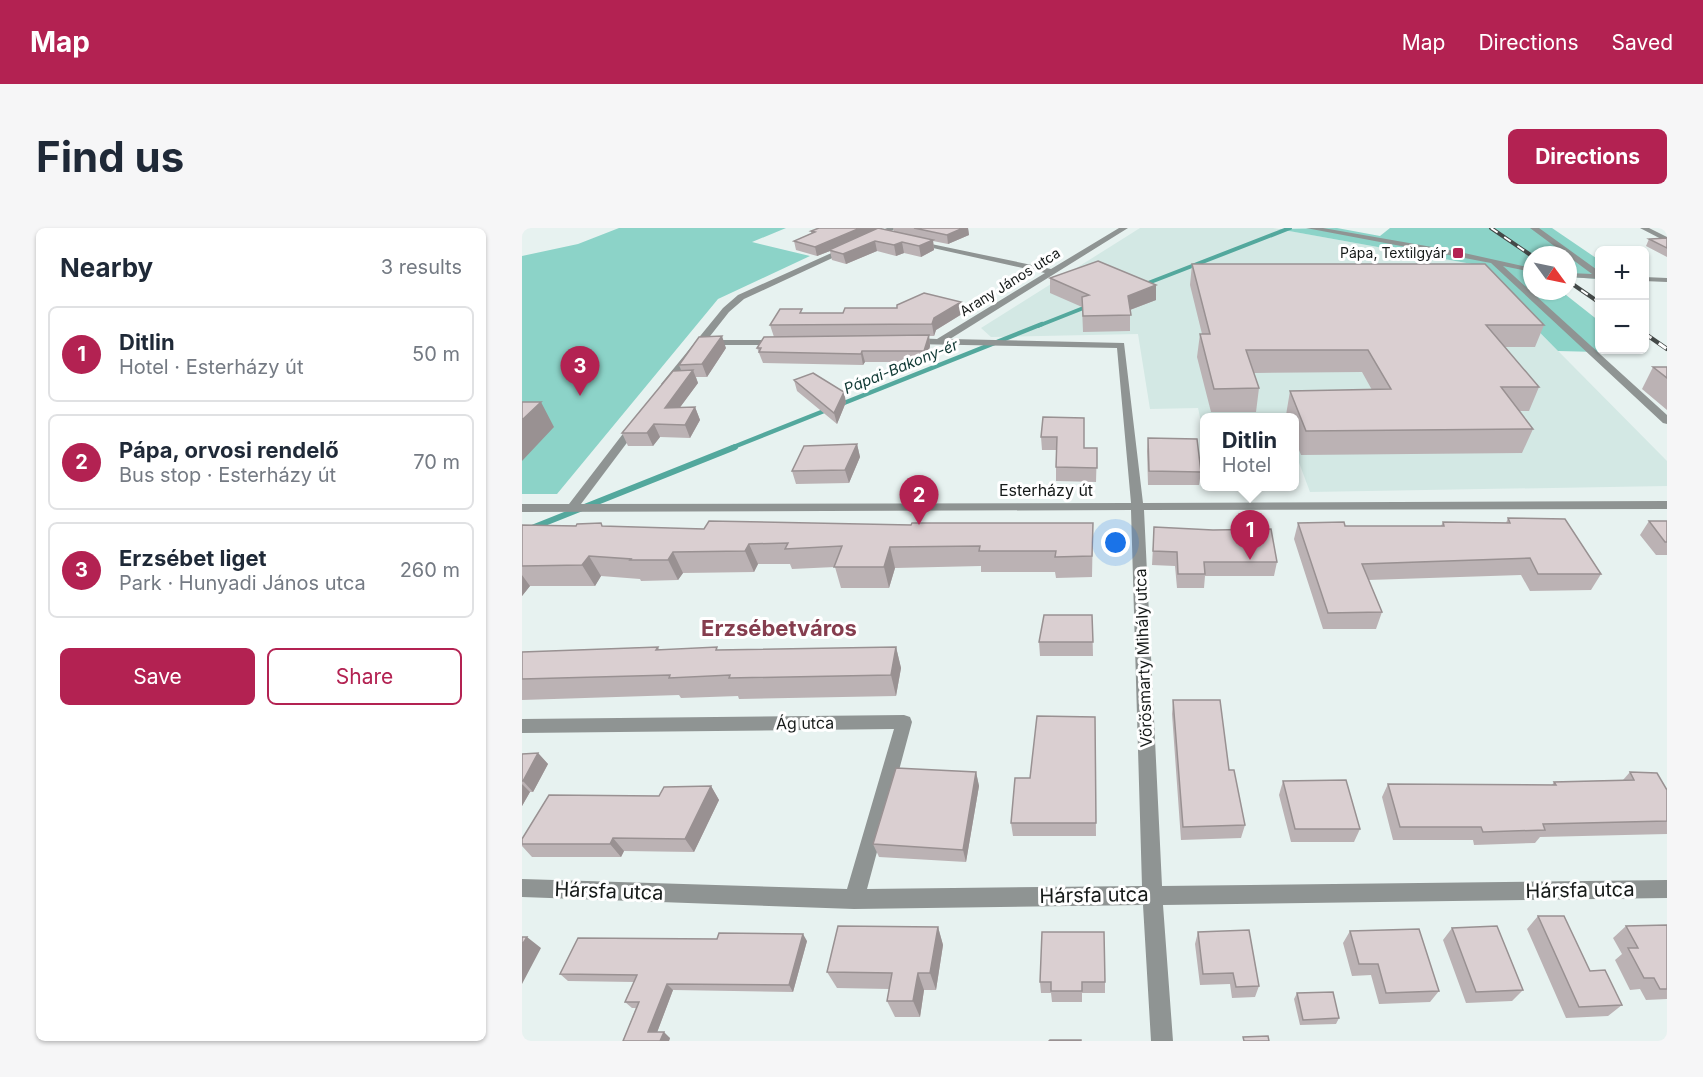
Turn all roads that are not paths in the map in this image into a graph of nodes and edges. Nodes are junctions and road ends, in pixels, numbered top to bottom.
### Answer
1 (1124, 228) edge
2 (1310, 228) edge
3 (1534, 228) edge
4 (1644, 228) edge
5 (891, 232) edge
6 (902, 239) edge
7 (1667, 240) edge
8 (1494, 262) junction
9 (1523, 268) edge
10 (1052, 272) junction
11 (1595, 274) edge
12 (1577, 276) edge
13 (1595, 277) edge
14 (1649, 279) edge
15 (1667, 280) edge
16 (965, 326) junction
17 (940, 341) junction
18 (790, 342) edge
19 (894, 342) edge
20 (982, 342) junction
21 (698, 343) junction
22 (658, 395) edge
23 (645, 413) edge
24 (1667, 422) edge
25 (1667, 505) edge
26 (1137, 506) junction
27 (522, 508) edge
28 (573, 508) junction
29 (524, 729) edge
30 (522, 888) edge
31 (1667, 889) edge
32 (1152, 894) junction
33 (854, 899) junction
34 (1162, 1041) edge

1 - 10 street, Arany János utca
2 - 8 street
3 - 11 street
4 - 7 street
5 - 21 street
6 - 10 street
8 - 9 street
8 - 24 street
10 - 16 street, Arany János utca
12 - 13 street
14 - 15 street
16 - 17 street, Arany János utca
16 - 20 street
17 - 19 street
17 - 20 street
18 - 21 street
20 - 26 street, Vörösmarty Mihály utca
21 - 22 street
23 - 28 street
25 - 26 street, Esterházy út
26 - 28 street, Esterházy út
26 - 32 street, Vörösmarty Mihály utca
27 - 28 street, Esterházy út
29 - 33 street, Ág utca
30 - 33 street, Hársfa utca
31 - 32 street, Hársfa utca
32 - 33 street, Hársfa utca
32 - 34 street, Vörösmarty Mihály utca

